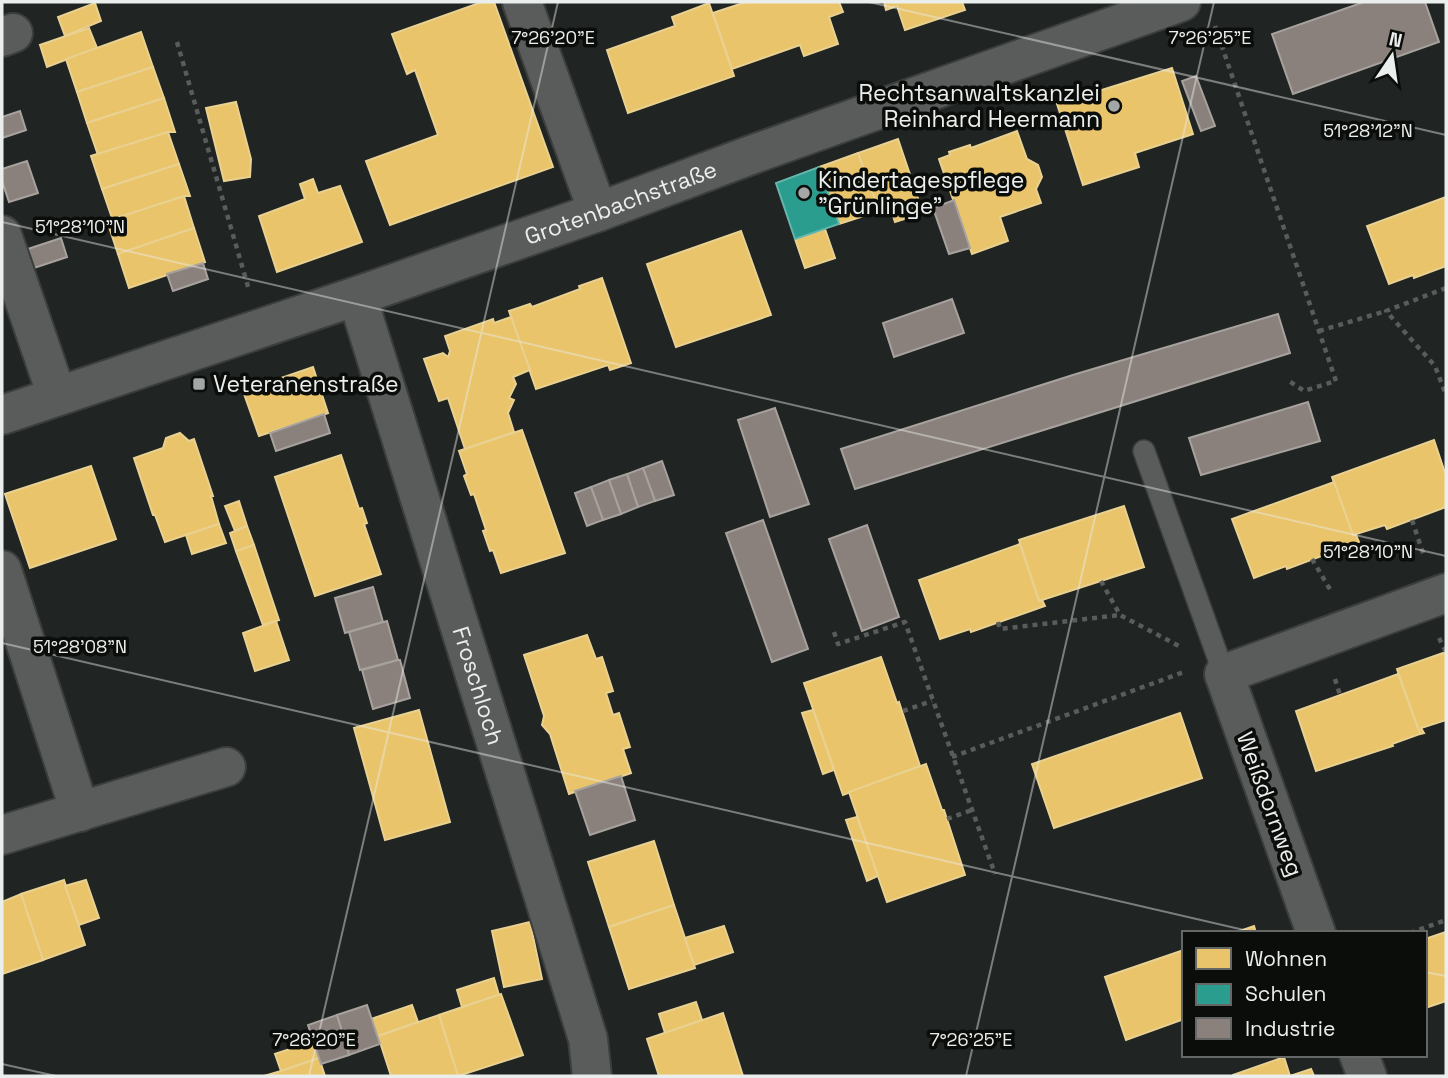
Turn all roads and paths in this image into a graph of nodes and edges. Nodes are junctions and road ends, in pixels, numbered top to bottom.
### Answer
1 (522, 2) edge
2 (1196, 8) edge
3 (177, 42) dead end
4 (598, 212) junction
5 (2, 235) edge
6 (1446, 288) edge
7 (357, 296) junction
8 (1386, 311) junction
9 (260, 328) junction
10 (1319, 331) junction
11 (1289, 381) dead end
12 (1446, 395) edge
13 (57, 396) junction
14 (2, 415) edge
15 (1144, 451) dead end
16 (2, 570) edge
17 (1101, 581) dead end
18 (1446, 593) edge
19 (1120, 615) junction
20 (998, 622) dead end
21 (834, 632) dead end
22 (1224, 674) junction
23 (932, 701) junction
24 (903, 712) dead end
25 (952, 757) junction
26 (226, 767) dead end
27 (972, 810) junction
28 (80, 811) junction
29 (947, 819) dead end
30 (2, 835) edge
31 (995, 874) dead end
32 (1446, 920) edge
33 (1315, 931) edge
34 (1416, 931) edge
35 (1360, 1057) edge
36 (592, 1076) edge
37 (1367, 1076) edge

1 - 4 street
2 - 4 street, Grotenbachstraße
2 - 10 path
3 - 9 path
4 - 7 street, Grotenbachstraße
5 - 13 street
6 - 8 path
7 - 9 street, Grotenbachstraße
7 - 36 street, Froschloch
8 - 10 path
8 - 12 path
9 - 13 street, Grotenbachstraße
10 - 11 path
13 - 14 street, Grotenbachstraße
15 - 22 lane, Weißdornweg
16 - 28 street
17 - 19 path
18 - 22 street
19 - 20 path
19 - 22 path
21 - 23 path
22 - 25 path
22 - 33 street, Weißdornweg
23 - 24 path
23 - 25 path
25 - 27 path
26 - 28 street
27 - 29 path
27 - 31 path
28 - 30 street
32 - 34 path
35 - 37 street

